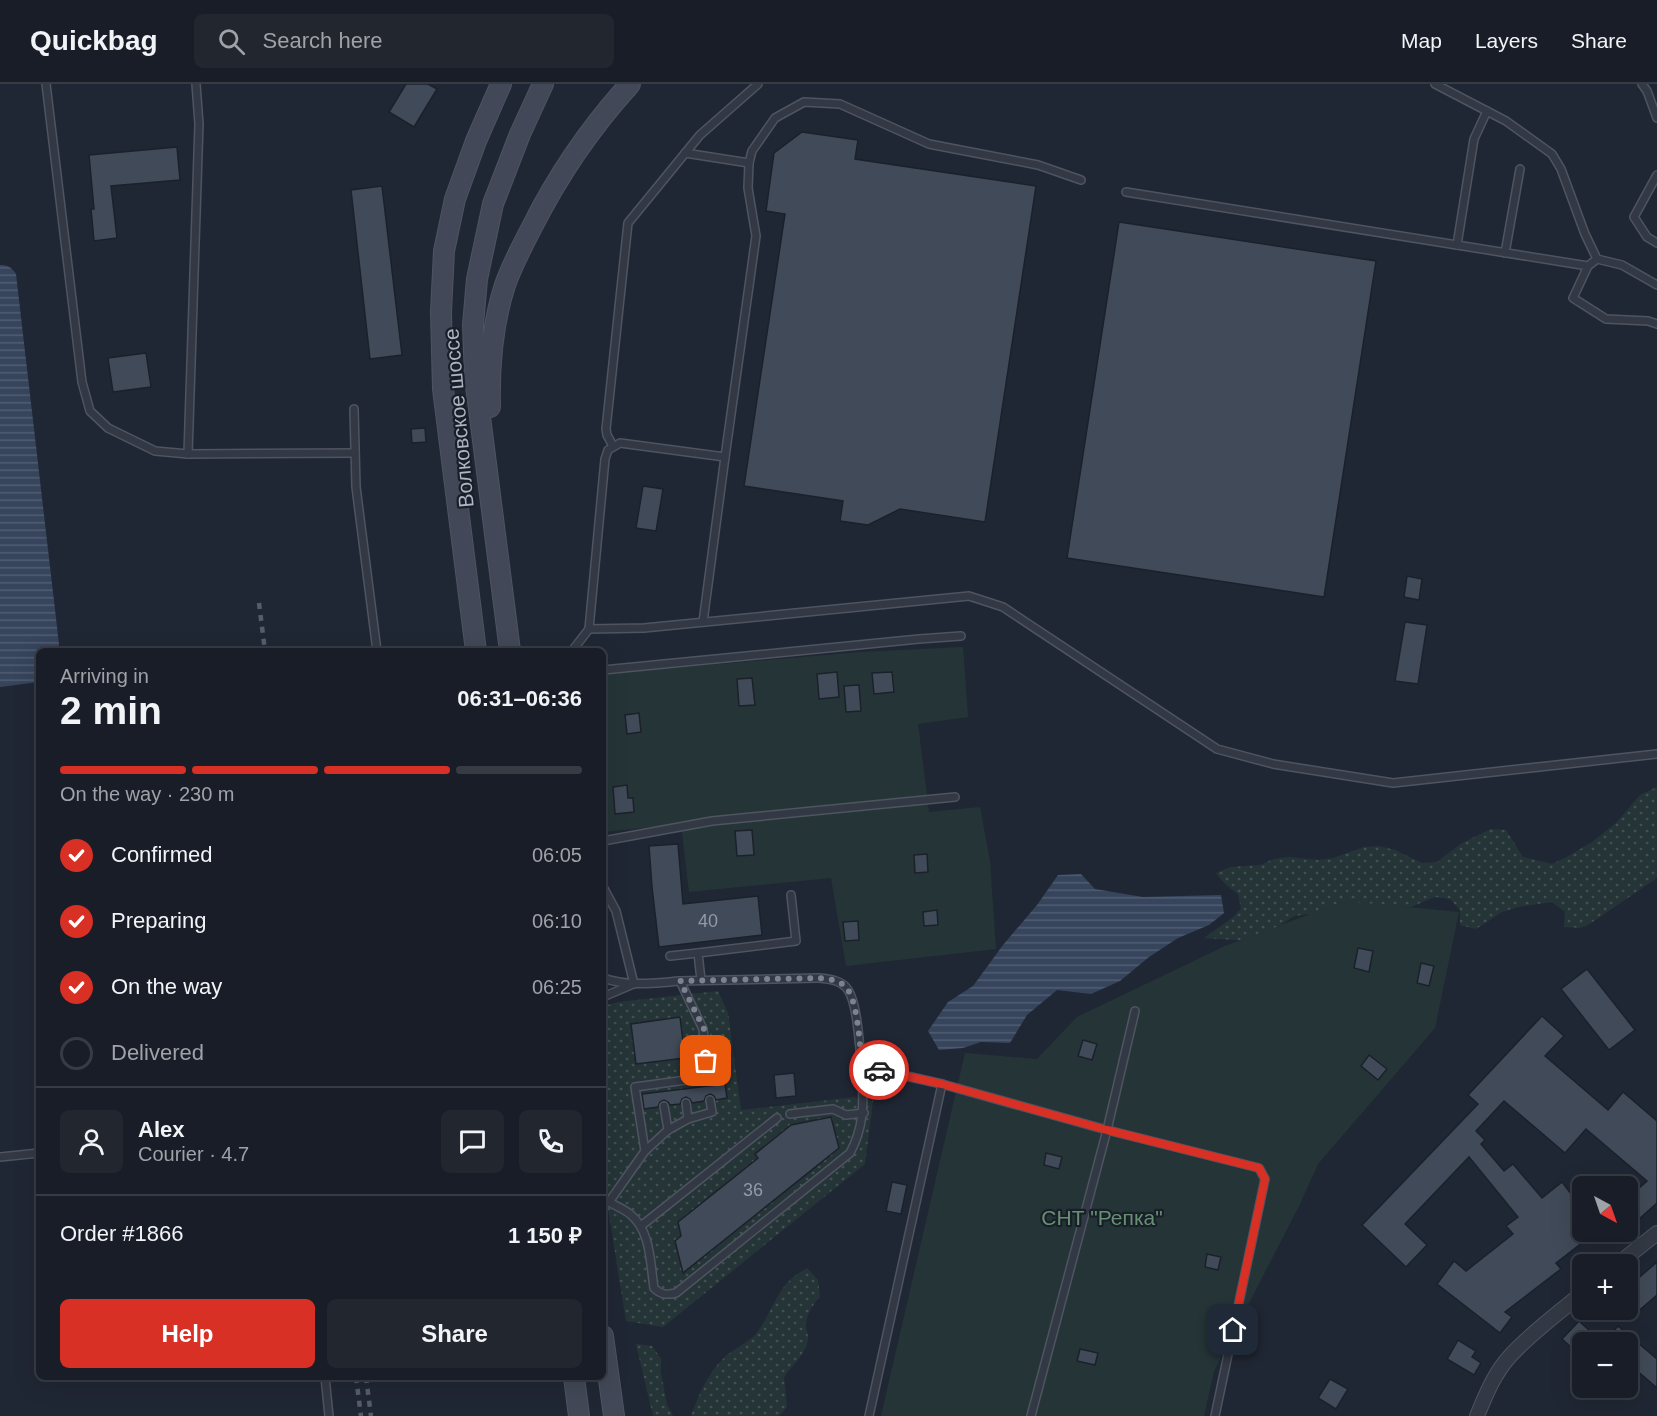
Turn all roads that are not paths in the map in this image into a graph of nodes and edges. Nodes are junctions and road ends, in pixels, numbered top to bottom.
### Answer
1 (46, 84) edge
2 (196, 84) edge
3 (501, 84) edge
4 (543, 84) edge
5 (630, 84) edge
6 (758, 84) edge
7 (1435, 84) edge
8 (1642, 84) edge
9 (1487, 111) junction
10 (1657, 118) edge
11 (685, 153) junction
12 (749, 163) junction
13 (1520, 169) dead end
14 (1657, 175) edge
15 (1081, 180) dead end
16 (1126, 192) dead end
17 (1657, 243) edge
18 (1457, 245) junction
19 (1505, 253) junction
20 (1597, 259) junction
21 (1588, 266) junction
22 (1657, 285) edge
23 (1657, 324) edge
24 (354, 409) dead end
25 (613, 446) junction
26 (355, 453) junction
27 (188, 454) junction
28 (724, 457) junction
29 (492, 518) junction
30 (703, 622) junction
31 (589, 629) junction
32 (961, 636) dead end
33 (377, 648) edge
34 (476, 648) edge
35 (510, 648) edge
36 (574, 648) edge
37 (606, 670) edge
38 (1657, 754) edge
39 (955, 797) dead end
40 (606, 839) edge
41 (606, 893) edge
42 (791, 895) dead end
43 (698, 952) junction
44 (670, 956) dead end
45 (606, 979) edge
46 (700, 980) junction
47 (680, 981) junction
48 (634, 984) junction
49 (606, 996) edge
50 (1135, 1011) dead end
51 (862, 1066) junction
52 (708, 1077) junction
53 (683, 1080) junction
54 (662, 1083) junction
55 (942, 1084) junction
56 (709, 1086) dead end
57 (684, 1089) dead end
58 (663, 1092) dead end
59 (710, 1100) dead end
60 (686, 1103) dead end
61 (664, 1106) dead end
62 (864, 1113) junction
63 (790, 1114) dead end
64 (777, 1118) dead end
65 (688, 1119) junction
66 (668, 1130) junction
67 (1107, 1130) junction
68 (645, 1151) junction
69 (36, 1153) edge
70 (0, 1157) edge
71 (606, 1203) edge
72 (641, 1226) junction
73 (1657, 1233) edge
74 (1631, 1254) edge
75 (1572, 1301) edge
76 (606, 1358) edge
77 (325, 1380) edge
78 (574, 1380) edge
79 (330, 1416) edge
80 (579, 1416) edge
81 (614, 1416) edge
82 (868, 1416) edge
83 (1031, 1416) edge
84 (1215, 1416) edge
85 (1477, 1416) edge

1 - 27 lane
2 - 27 lane
3 - 34 main road, Волковское шоссе
4 - 29 main road, Волковское шоссе
5 - 29 main road
6 - 11 lane
7 - 9 lane
8 - 10 lane
9 - 18 lane
9 - 20 lane
11 - 12 lane
11 - 25 lane
12 - 15 lane
12 - 28 lane
13 - 19 lane
14 - 17 lane
16 - 18 lane
18 - 19 lane
19 - 21 lane
20 - 21 lane
20 - 22 lane
21 - 23 lane
24 - 26 lane
25 - 28 lane
25 - 31 lane
26 - 27 lane
26 - 33 lane
28 - 30 lane
29 - 35 main road, Волковское шоссе
30 - 31 lane
30 - 38 lane
31 - 36 lane
32 - 37 lane
39 - 40 lane
41 - 48 lane
42 - 43 lane
43 - 44 lane
43 - 46 lane
45 - 48 lane
46 - 47 lane
46 - 51 lane
47 - 48 lane
47 - 52 lane
48 - 49 lane
50 - 67 lane
51 - 55 lane
51 - 62 lane
52 - 53 lane
52 - 56 lane
53 - 54 lane
53 - 57 lane
54 - 58 lane
54 - 68 lane
55 - 67 lane
55 - 82 lane
59 - 65 lane
60 - 65 lane
61 - 66 lane
62 - 63 lane
62 - 72 lane
64 - 72 lane
65 - 66 lane
66 - 68 lane
67 - 83 lane
67 - 84 lane
68 - 71 lane
69 - 70 lane
71 - 72 lane
73 - 74 street
75 - 85 street
76 - 81 main road
77 - 79 lane
78 - 80 main road

